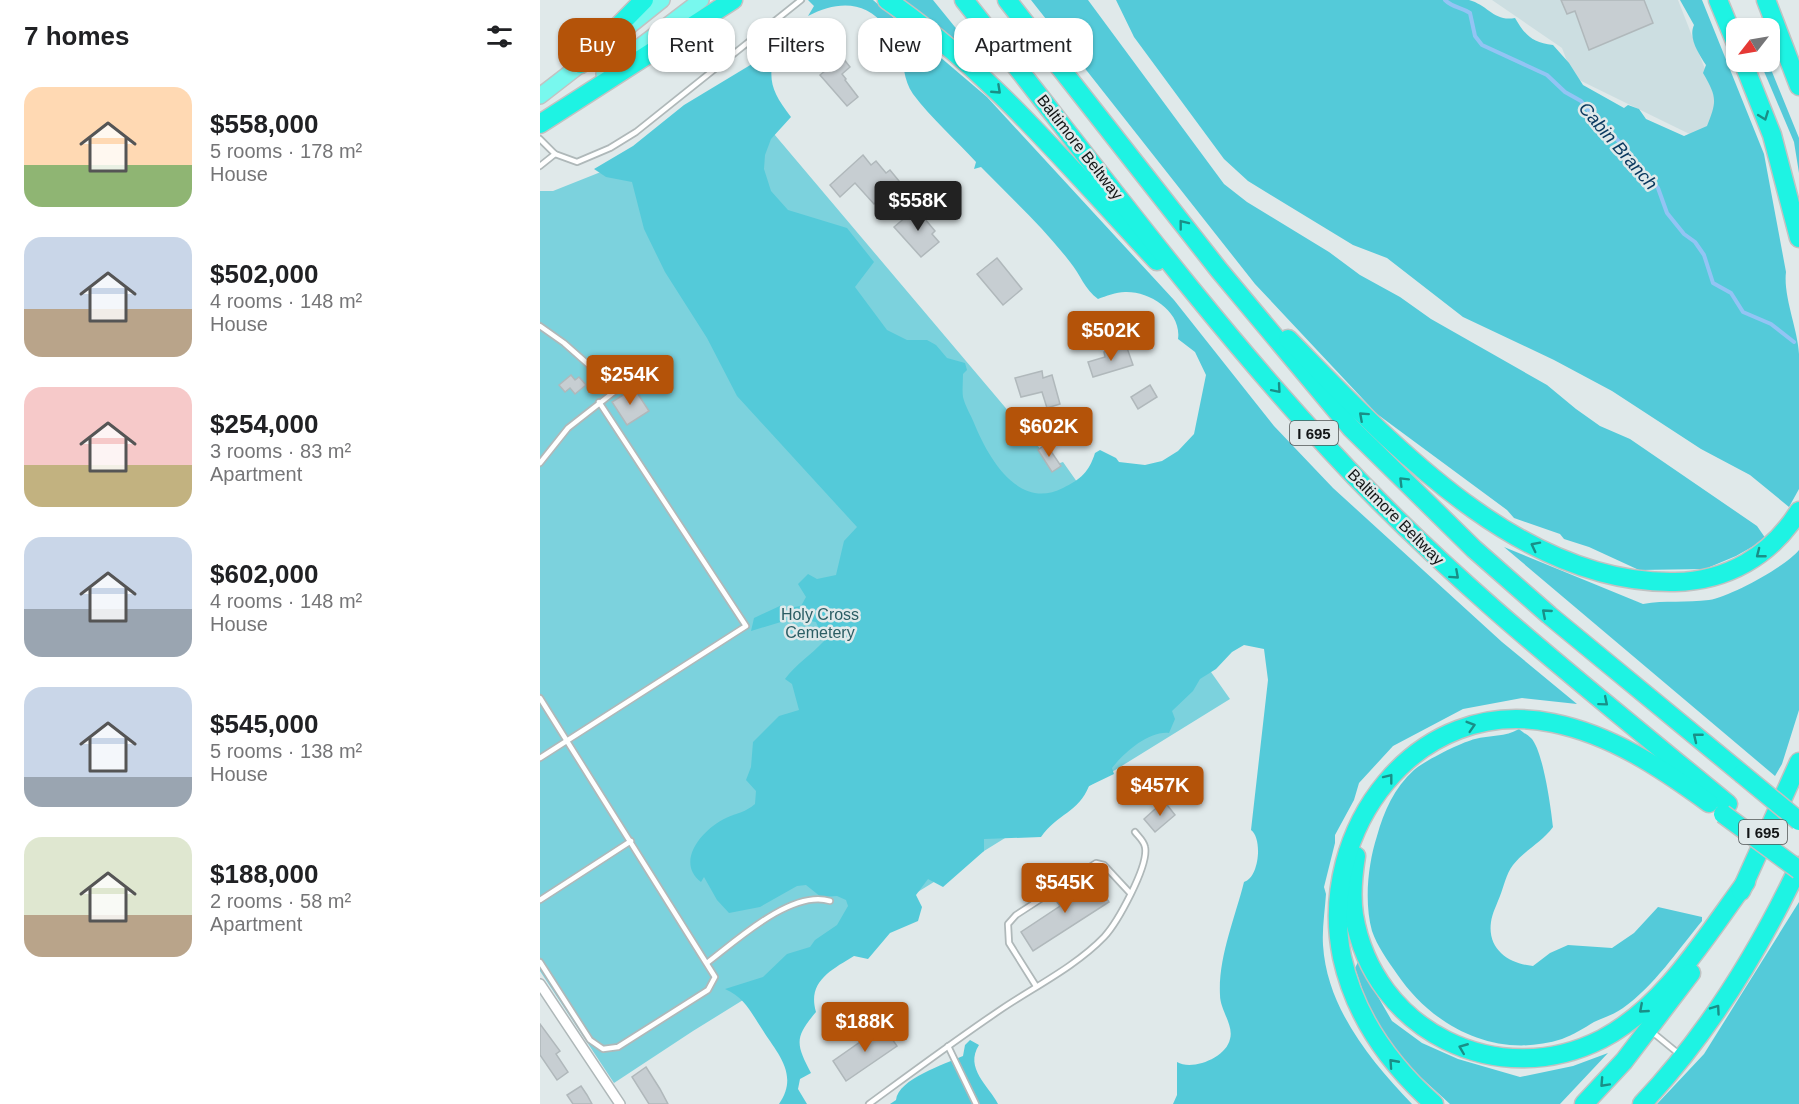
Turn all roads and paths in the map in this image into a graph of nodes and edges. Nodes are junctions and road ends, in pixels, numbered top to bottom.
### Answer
1 (644, 0) edge
2 (662, 0) edge
3 (701, 0) edge
4 (733, 0) edge
5 (801, 0) edge
6 (887, 0) edge
7 (964, 0) edge
8 (1006, 0) edge
9 (1718, 0) edge
10 (1766, 0) edge
11 (626, 18) edge
12 (1726, 19) edge
13 (636, 21) edge
14 (571, 72) edge
15 (1747, 72) edge
16 (1799, 86) edge
17 (540, 96) edge
18 (540, 124) edge
19 (540, 140) edge
20 (555, 154) junction
21 (540, 166) edge
22 (1799, 238) edge
23 (1219, 270) junction
24 (540, 326) edge
25 (1252, 361) junction
26 (628, 381) dead end
27 (616, 389) junction
28 (599, 402) junction
29 (540, 463) edge
30 (1799, 511) edge
31 (540, 698) edge
32 (567, 741) junction
33 (540, 758) edge
34 (1799, 762) edge
35 (1725, 809) junction
36 (1367, 810) junction
37 (1799, 821) edge
38 (1135, 832) dead end
39 (631, 841) junction
40 (1799, 860) edge
41 (1799, 868) edge
42 (1746, 882) junction
43 (1130, 893) junction
44 (540, 900) edge
45 (830, 901) dead end
46 (540, 962) edge
47 (706, 963) junction
48 (540, 984) edge
49 (1036, 986) junction
50 (1649, 1029) junction
51 (948, 1046) junction
52 (1682, 1056) junction
53 (620, 1104) edge
54 (870, 1104) edge
55 (976, 1104) edge
56 (1434, 1104) edge
57 (1584, 1104) edge
58 (1642, 1104) edge

1 - 11 highway
2 - 13 main road
3 - 18 main road
4 - 18 highway
5 - 20 lane
6 -> 25 highway
7 - 25 highway, Baltimore Beltway / I 695
23 -> 8 highway, Baltimore Beltway / I 695
9 - 12 highway
10 - 16 highway
14 - 17 main road
15 -> 22 highway
19 - 20 lane
20 - 21 lane
30 -> 23 highway
37 -> 23 highway, Baltimore Beltway / I 695, bridge
24 - 27 lane
25 -> 35 highway, Baltimore Beltway / I 695
26 - 27 lane
27 - 28 lane
28 - 29 lane
28 - 32 lane
31 - 32 lane
32 - 33 lane
32 - 39 lane
34 - 42 highway
36 -> 35 highway
35 - 40 highway, Baltimore Beltway / I 695
35 - 41 highway, bridge
42 -> 36 highway
56 -> 36 highway
38 - 43 lane
39 - 44 lane
39 - 47 lane
52 -> 41 highway
42 - 50 highway
43 - 49 lane
43 - 49 lane
45 - 47 lane
46 - 47 lane
48 - 53 street
49 - 51 lane
50 - 52 lane
50 -> 57 highway
51 - 54 lane
51 - 55 lane
52 - 58 highway

